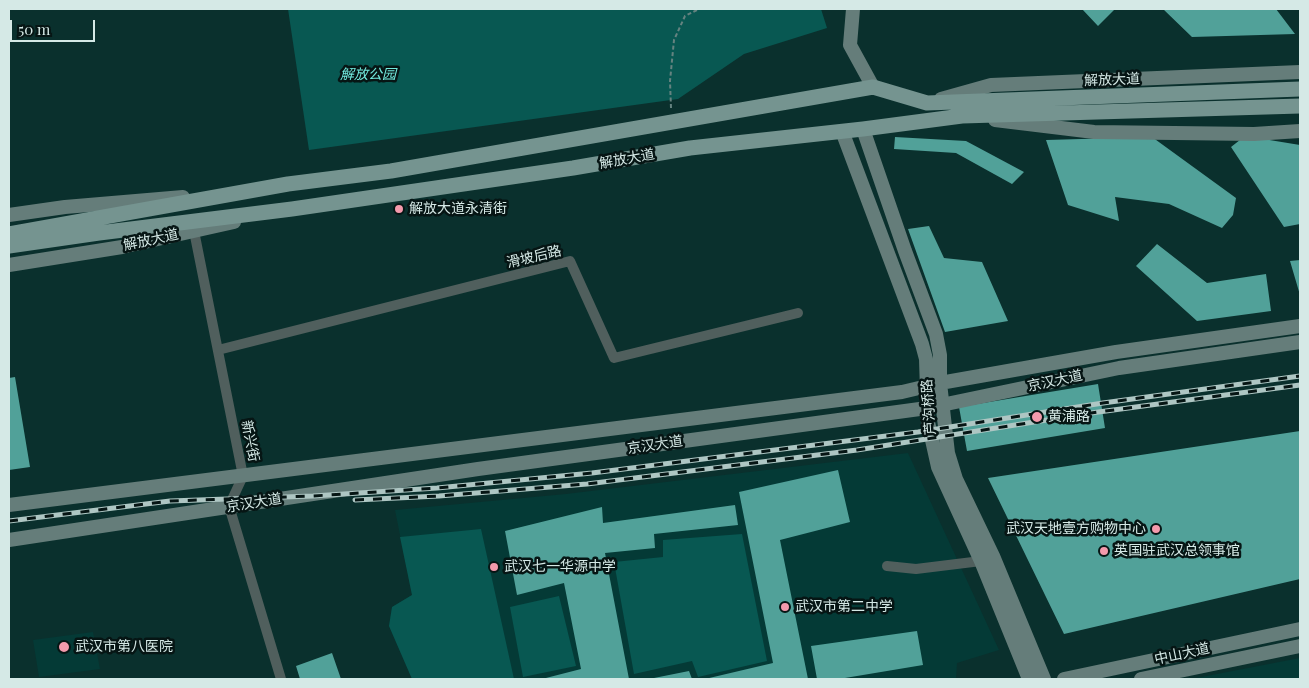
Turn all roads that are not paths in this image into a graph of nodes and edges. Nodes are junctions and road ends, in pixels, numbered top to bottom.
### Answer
1 (853, 9) edge
2 (1300, 72) edge
3 (873, 87) junction
4 (1300, 89) edge
5 (927, 103) junction
6 (1300, 106) edge
7 (962, 116) junction
8 (863, 129) junction
9 (842, 131) junction
10 (1300, 131) edge
11 (288, 184) junction
12 (292, 209) junction
13 (9, 215) edge
14 (98, 226) junction
15 (194, 231) junction
16 (9, 234) edge
17 (9, 246) edge
18 (9, 265) edge
19 (798, 313) dead end
20 (1300, 326) edge
21 (1300, 342) edge
22 (218, 350) junction
23 (934, 385) junction
24 (942, 404) junction
25 (927, 408) junction
26 (243, 476) junction
27 (9, 505) edge
28 (229, 506) junction
29 (9, 540) edge
30 (980, 561) junction
31 (887, 566) dead end
32 (1300, 630) edge
33 (1300, 646) edge
34 (281, 679) edge
35 (1029, 679) edge
36 (1044, 679) edge
37 (1064, 679) edge
38 (1141, 679) edge

1 - 3 main road
2 - 5 main road, 解放大道
3 - 5 main road, 解放大道
3 - 11 main road, 解放大道
4 - 5 main road, 解放大道
6 - 7 main road, 解放大道
7 - 8 main road, 解放大道
7 - 10 main road, 解放大道
8 - 9 main road, 解放大道
8 - 23 main road, 芦沟桥路
9 - 12 main road, 解放大道
9 - 23 main road, 芦沟桥路
11 - 13 main road, 解放大道
11 - 14 main road, 解放大道
12 - 14 main road, 解放大道
12 - 15 main road, 解放大道
14 - 16 main road, 解放大道
14 - 17 main road, 解放大道
15 - 18 main road, 解放大道
15 - 22 street, 新兴街
19 - 22 street, 滑坡后路
20 - 23 main road, 京汉大道
21 - 24 main road, 京汉大道
22 - 26 street, 新兴街
23 - 24 main road, 芦沟桥路
23 - 25 main road, 芦沟桥路
23 - 26 main road, 京汉大道
24 - 25 main road, 京汉大道
24 - 36 main road, 芦沟桥路
25 - 28 main road, 京汉大道
25 - 30 main road, 芦沟桥路
26 - 27 main road, 京汉大道
26 - 28 street, 新兴街
28 - 29 main road, 京汉大道
28 - 34 street
30 - 31 street
30 - 35 main road, 芦沟桥路
32 - 37 main road, 中山大道
33 - 38 main road, 中山大道

